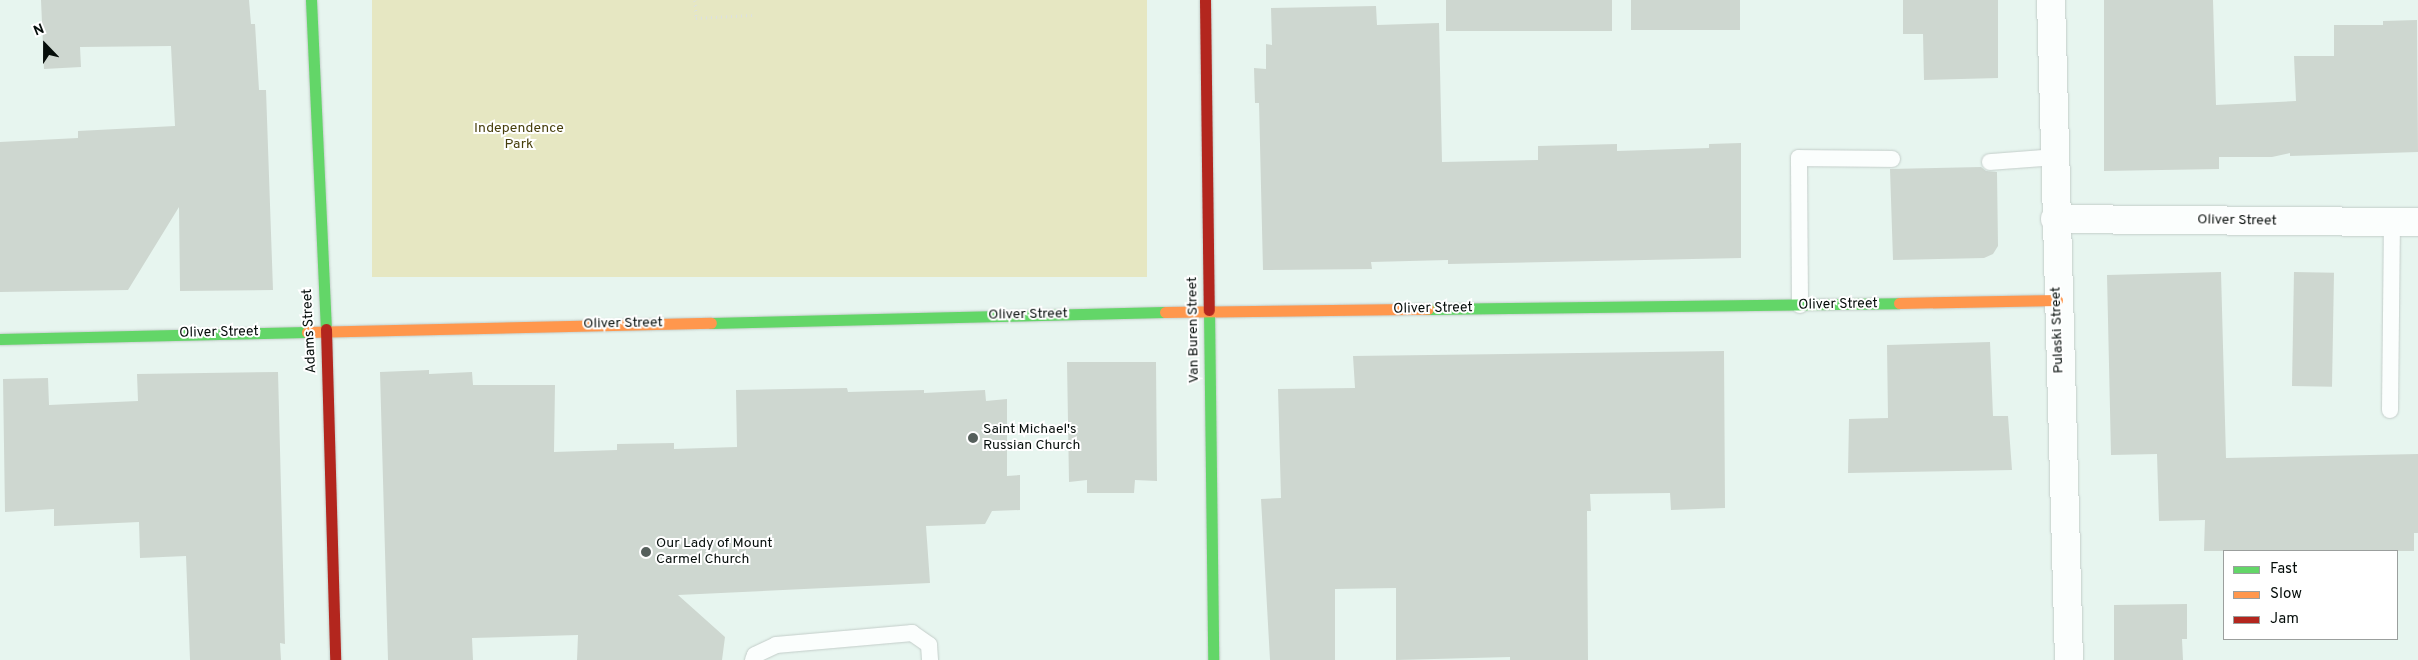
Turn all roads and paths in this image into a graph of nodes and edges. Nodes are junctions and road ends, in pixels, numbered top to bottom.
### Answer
1 (310, 0) edge
2 (695, 0) edge
3 (1205, 0) edge
4 (2051, 0) edge
5 (752, 14) dead end
6 (2055, 157) junction
7 (1892, 159) dead end
8 (1990, 162) dead end
9 (2056, 219) junction
10 (2405, 222) edge
11 (2057, 300) junction
12 (1800, 306) junction
13 (1209, 311) junction
14 (326, 330) junction
15 (0, 339) edge
16 (2390, 410) dead end
17 (335, 660) edge
18 (753, 660) edge
19 (930, 660) edge
20 (1213, 660) edge
21 (2069, 660) edge

1 - 14 street, Adams Street
2 - 5 path
3 - 13 street, Van Buren Street
4 - 6 street, Pulaski Street
6 - 8 lane
6 - 9 street, Pulaski Street
7 - 12 lane
9 - 10 street, Oliver Street
9 - 11 street, Pulaski Street
10 - 16 lane
11 - 12 street, Oliver Street
11 - 21 street, Pulaski Street
12 - 13 street, Oliver Street
13 - 14 street, Oliver Street
13 - 20 street, Van Buren Street
14 - 15 street, Oliver Street
14 - 17 street, Adams Street
18 - 19 lane

